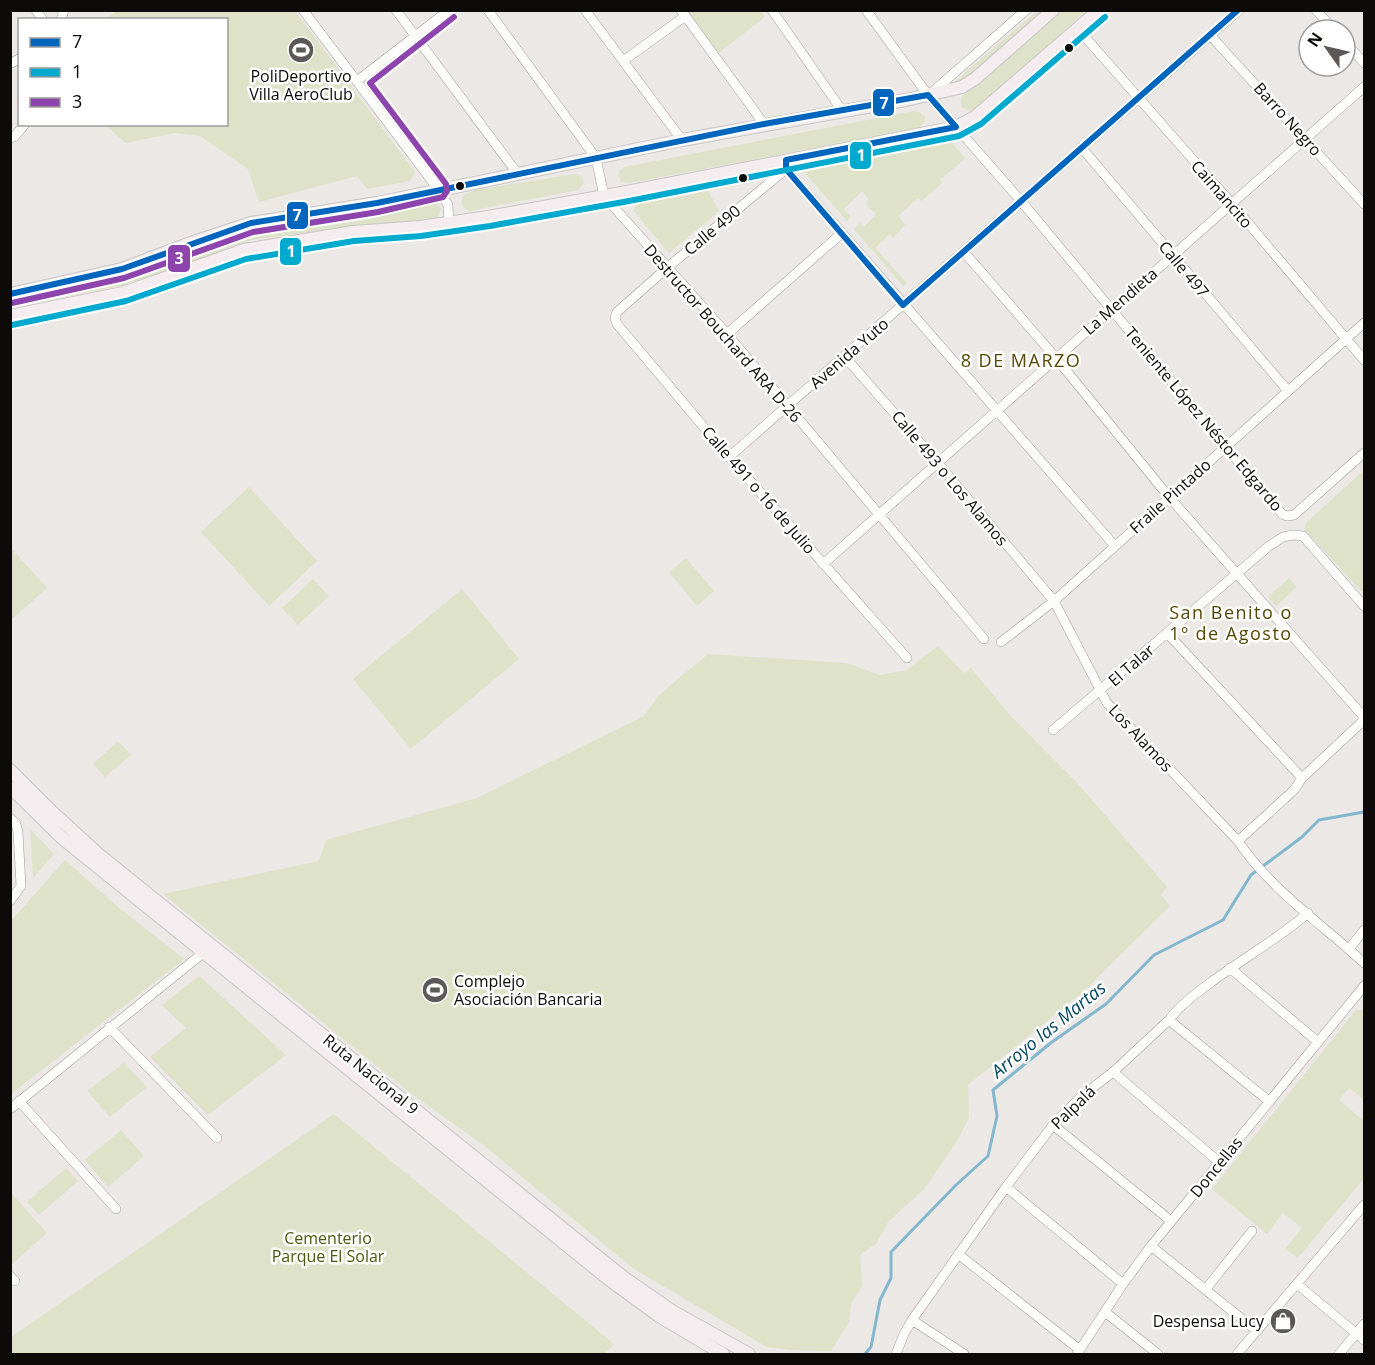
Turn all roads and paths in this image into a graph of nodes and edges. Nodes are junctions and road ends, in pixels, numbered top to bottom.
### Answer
1 (303, 10) edge
2 (396, 10) edge
3 (449, 10) edge
4 (488, 10) edge
5 (585, 10) edge
6 (772, 10) edge
7 (866, 10) edge
8 (1026, 10) edge
9 (1053, 10) edge
10 (1099, 10) edge
11 (1239, 10) edge
12 (682, 14) edge
13 (1078, 29) junction
14 (1210, 35) junction
15 (415, 36) junction
16 (622, 61) junction
17 (357, 81) junction
18 (1365, 87) edge
19 (928, 95) junction
20 (1138, 97) junction
21 (843, 112) junction
22 (765, 124) junction
23 (23, 126) edge
24 (956, 127) junction
25 (12, 137) edge
26 (1306, 139) junction
27 (682, 141) junction
28 (1081, 147) junction
29 (596, 158) junction
30 (786, 165) junction
31 (518, 174) junction
32 (438, 189) junction
33 (604, 196) junction
34 (1021, 201) junction
35 (1232, 204) junction
36 (1365, 204) edge
37 (449, 223) junction
38 (842, 233) junction
39 (964, 252) junction
40 (1173, 256) junction
41 (668, 267) junction
42 (10, 294) edge
43 (903, 305) junction
44 (1111, 309) junction
45 (10, 316) edge
46 (615, 318) joint
47 (1365, 323) edge
48 (727, 334) junction
49 (1347, 339) junction
50 (845, 357) junction
51 (1056, 358) junction
52 (1365, 360) edge
53 (1288, 391) junction
54 (788, 407) junction
55 (996, 411) junction
56 (1226, 446) junction
57 (1365, 453) edge
58 (729, 457) junction
59 (937, 462) junction
60 (1169, 496) junction
61 (878, 515) junction
62 (1114, 546) junction
63 (823, 564) junction
64 (1236, 573) junction
65 (1053, 601) junction
66 (1365, 606) edge
67 (1167, 634) junction
68 (984, 639) dead end
69 (1000, 642) dead end
70 (907, 658) dead end
71 (1100, 692) junction
72 (1365, 718) edge
73 (1053, 730) dead end
74 (10, 770) edge
75 (1302, 778) junction
76 (10, 787) edge
77 (10, 818) edge
78 (1238, 841) junction
79 (10, 902) edge
80 (1308, 914) junction
81 (1365, 930) edge
82 (1349, 949) junction
83 (203, 952) junction
84 (1365, 963) edge
85 (1230, 968) junction
86 (1365, 986) edge
87 (1169, 1020) junction
88 (109, 1028) junction
89 (1318, 1042) junction
90 (1113, 1072) junction
91 (19, 1101) junction
92 (1270, 1102) junction
93 (10, 1108) edge
94 (1053, 1125) junction
95 (217, 1138) dead end
96 (1219, 1162) junction
97 (1006, 1187) junction
98 (1365, 1205) edge
99 (116, 1209) dead end
100 (1171, 1221) junction
101 (1252, 1231) dead end
102 (1151, 1246) junction
103 (958, 1254) junction
104 (1123, 1284) junction
105 (1297, 1284) junction
106 (1206, 1289) junction
107 (1105, 1312) junction
108 (912, 1320) junction
109 (1365, 1324) edge
110 (1257, 1331) junction
111 (1356, 1334) junction
112 (1365, 1340) edge
113 (1078, 1352) edge
114 (723, 1354) edge
115 (749, 1354) edge
116 (896, 1354) edge
117 (963, 1354) edge
118 (1158, 1354) edge
119 (1237, 1354) edge
120 (1339, 1354) edge

1 - 17 street
2 - 15 street
3 - 15 street
4 - 29 street
5 - 16 street
6 - 21 street
7 - 19 street, Teniente López Néstor Edgardo
8 - 19 street
9 - 19 main road
10 - 13 main road
11 - 14 street, Avenida Yuto
12 - 16 street
12 - 22 street
13 - 20 street, Caimancito
13 - 24 main road
14 - 20 street, Avenida Yuto
14 - 26 street, Barro Negro
15 - 17 street
15 - 31 street
16 - 27 street
17 - 32 street
18 - 26 street, La Mendieta
19 - 21 main road
19 - 24 street, Teniente López Néstor Edgardo
20 - 28 street, Avenida Yuto
20 - 35 street, Caimancito
21 - 22 main road
22 - 27 main road
23 - 25 street
24 - 30 main road
24 - 34 street, Teniente López Néstor Edgardo
26 - 35 street, La Mendieta
26 - 36 street, Barro Negro
27 - 29 main road
28 - 34 street, Avenida Yuto
28 - 40 street, Calle 497
29 - 31 main road
29 - 33 street
30 - 33 main road
30 - 38 street
30 - 41 street, Calle 490
31 - 32 main road
32 - 37 street
32 - 42 main road
33 - 37 main road
33 - 41 street, Destructor Bouchard ARA D-26
34 - 39 street, Avenida Yuto
34 - 44 street, Teniente López Néstor Edgardo
35 - 40 street, La Mendieta
35 - 49 street, Caimancito
37 - 45 main road
38 - 43 street
38 - 48 street
39 - 43 street, Avenida Yuto
39 - 51 street
40 - 44 street, La Mendieta
40 - 53 street, Calle 497
41 - 46 street, Calle 490
41 - 48 street, Destructor Bouchard ARA D-26
43 - 50 street, Avenida Yuto
43 - 55 street
44 - 51 street, La Mendieta
44 - 56 street, Teniente López Néstor Edgardo
46 - 58 street, Calle 491 o 16 de Julio
47 - 49 street, Fraile Pintado
48 - 54 street, Destructor Bouchard ARA D-26
49 - 52 street, Caimancito
49 - 53 street, Fraile Pintado
50 - 54 street, Avenida Yuto
50 - 59 street, Calle 493 o Los Alamos
51 - 55 street, La Mendieta
51 - 60 street
53 - 56 street, Fraile Pintado
54 - 58 street, Avenida Yuto
54 - 61 street, Destructor Bouchard ARA D-26
55 - 59 street, La Mendieta
55 - 62 street
56 - 57 street, Teniente López Néstor Edgardo
56 - 60 street, Fraile Pintado
58 - 63 street, Calle 491 o 16 de Julio
59 - 61 street, La Mendieta
59 - 65 street, Calle 493 o Los Alamos
60 - 62 street, Fraile Pintado
60 - 64 street
61 - 63 street, La Mendieta
61 - 68 street, Destructor Bouchard ARA D-26
62 - 65 street, Fraile Pintado
63 - 70 street, Calle 491 o 16 de Julio
64 - 66 street, El Talar
64 - 67 street, El Talar
64 - 72 street
65 - 69 street, Fraile Pintado
65 - 71 street, Los Alamos
67 - 71 street, El Talar
67 - 75 street
71 - 73 street, El Talar
71 - 78 street, Los Alamos
72 - 75 street
74 - 115 main road, Ruta Nacional 9
75 - 78 street
76 - 83 main road, Ruta Nacional 9
77 - 79 street
78 - 80 street, Los Alamos
80 - 82 street, Los Alamos
80 - 85 street, Palpalá
81 - 82 street
82 - 84 street, Los Alamos
83 - 88 street
83 - 114 main road, Ruta Nacional 9
85 - 87 street, Palpalá
85 - 89 street
86 - 89 street, Doncellas
87 - 90 street, Palpalá
87 - 92 street
88 - 91 street
88 - 95 street
89 - 92 street, Doncellas
90 - 94 street, Palpalá
90 - 96 street
91 - 93 street
91 - 99 street
92 - 96 street, Doncellas
94 - 97 street, Palpalá
94 - 100 street
96 - 100 street, Doncellas
97 - 103 street, Palpalá
97 - 104 street
98 - 105 street
100 - 102 street, Doncellas
101 - 106 street
102 - 104 street, Doncellas
102 - 106 street
103 - 108 street, Palpalá
103 - 113 street
104 - 107 street, Doncellas
105 - 110 street
105 - 111 street
106 - 110 street
107 - 113 street, Doncellas
107 - 118 street
108 - 116 street, Palpalá
108 - 117 street
109 - 111 street
110 - 119 street
111 - 112 street
111 - 120 street

